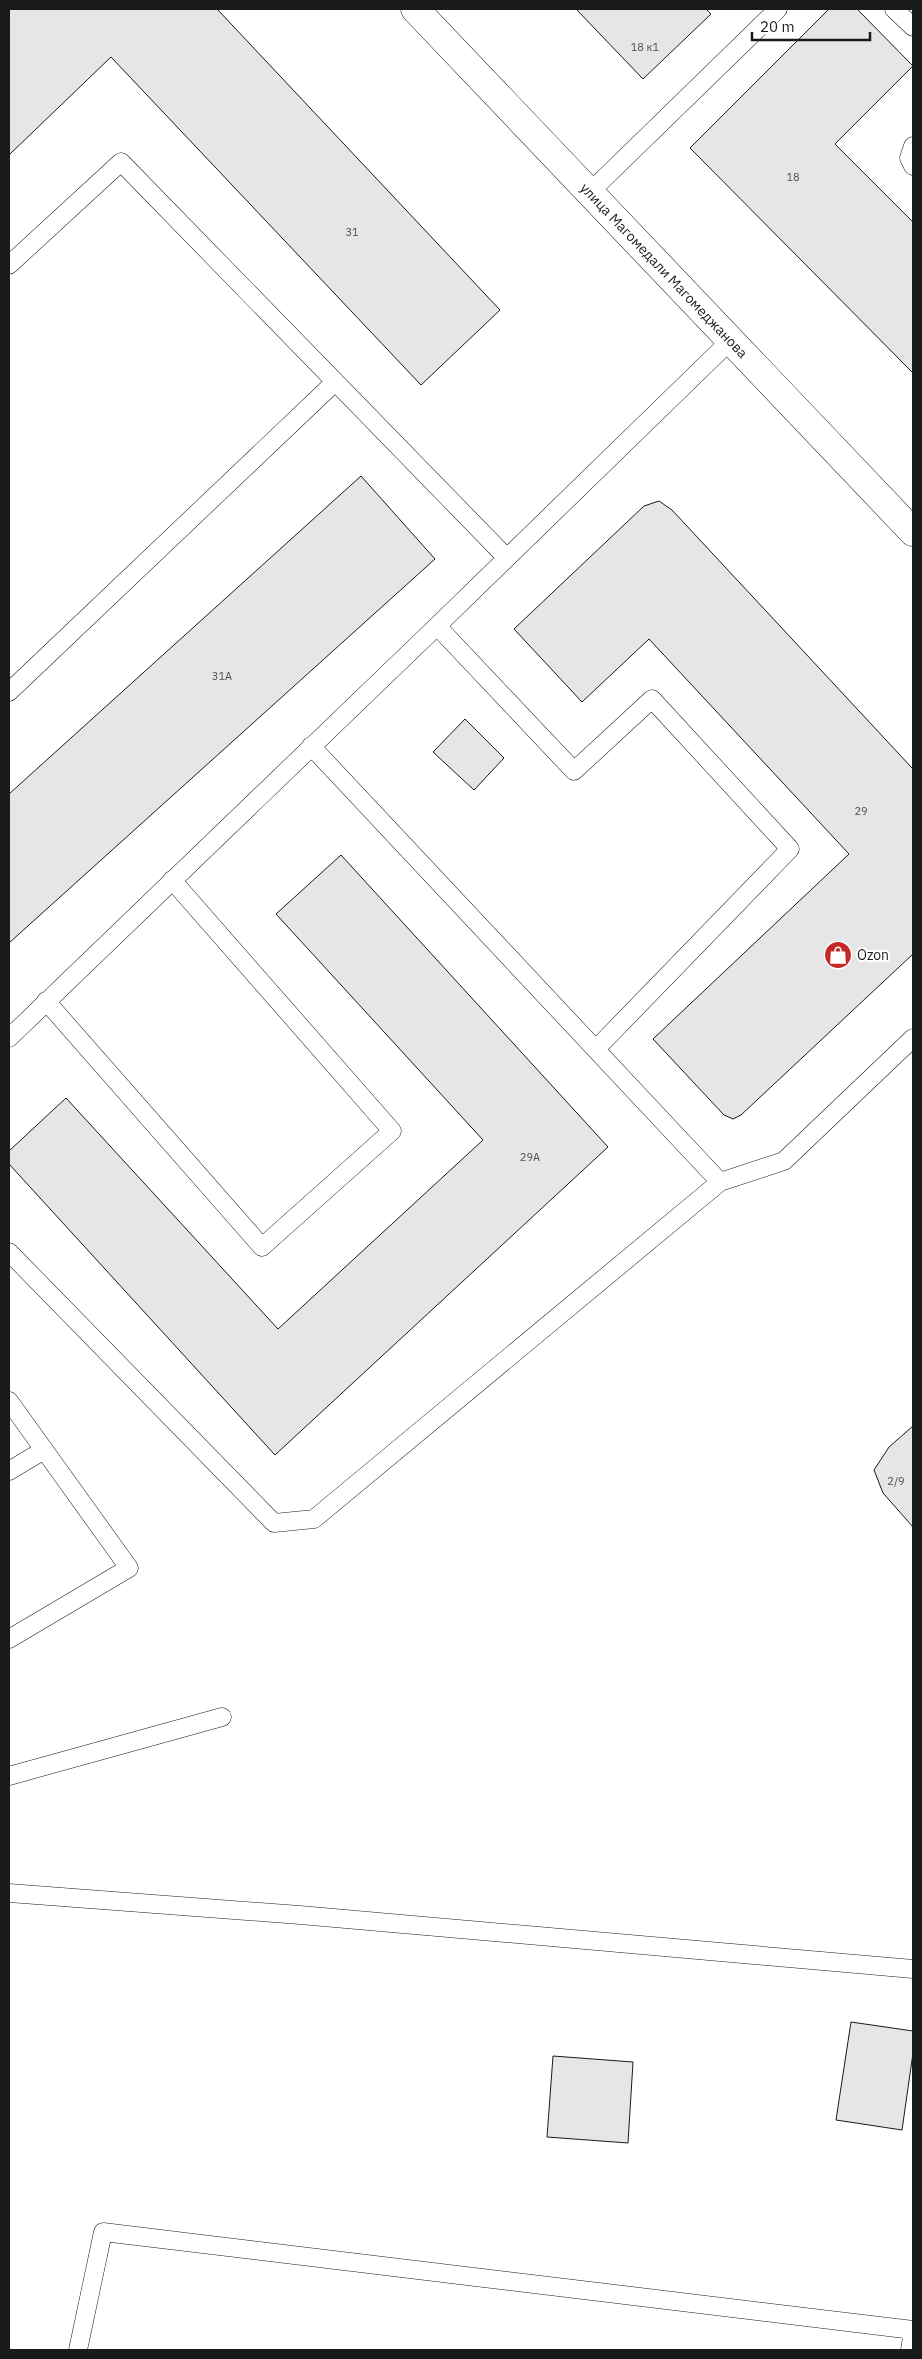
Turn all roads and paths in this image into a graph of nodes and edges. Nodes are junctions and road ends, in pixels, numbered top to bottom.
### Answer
1 (415, 9) edge
2 (778, 9) edge
3 (894, 9) edge
4 (913, 27) edge
5 (913, 146) edge
6 (913, 166) edge
7 (589, 193) junction
8 (9, 265) edge
9 (730, 341) junction
10 (336, 382) junction
11 (913, 532) edge
12 (506, 557) junction
13 (437, 626) junction
14 (9, 692) edge
15 (311, 746) junction
16 (172, 880) junction
17 (46, 1002) junction
18 (9, 1038) edge
19 (913, 1038) edge
20 (596, 1049) junction
21 (720, 1182) junction
22 (9, 1252) edge
23 (9, 1401) edge
24 (44, 1450) junction
25 (9, 1471) edge
26 (9, 1639) edge
27 (222, 1717) dead end
28 (9, 1776) edge
29 (9, 1893) edge
30 (913, 1969) edge
31 (78, 2350) edge
32 (910, 2350) edge

1 - 7 street, улица Магомедали Магомеджановa
2 - 7 lane
3 - 4 lane
5 - 6 lane
7 - 9 street, улица Магомедали Магомеджановa
8 - 10 lane
9 - 11 street, улица Магомедали Магомеджановa
9 - 12 lane
10 - 12 lane
10 - 14 lane
12 - 13 lane
13 - 15 lane
13 - 20 lane
15 - 16 lane
15 - 20 lane
16 - 17 lane
16 - 17 lane
17 - 18 lane
19 - 21 lane
20 - 21 lane
21 - 22 lane
23 - 24 lane
24 - 25 lane
24 - 26 lane
27 - 28 lane
29 - 30 lane
31 - 32 lane

